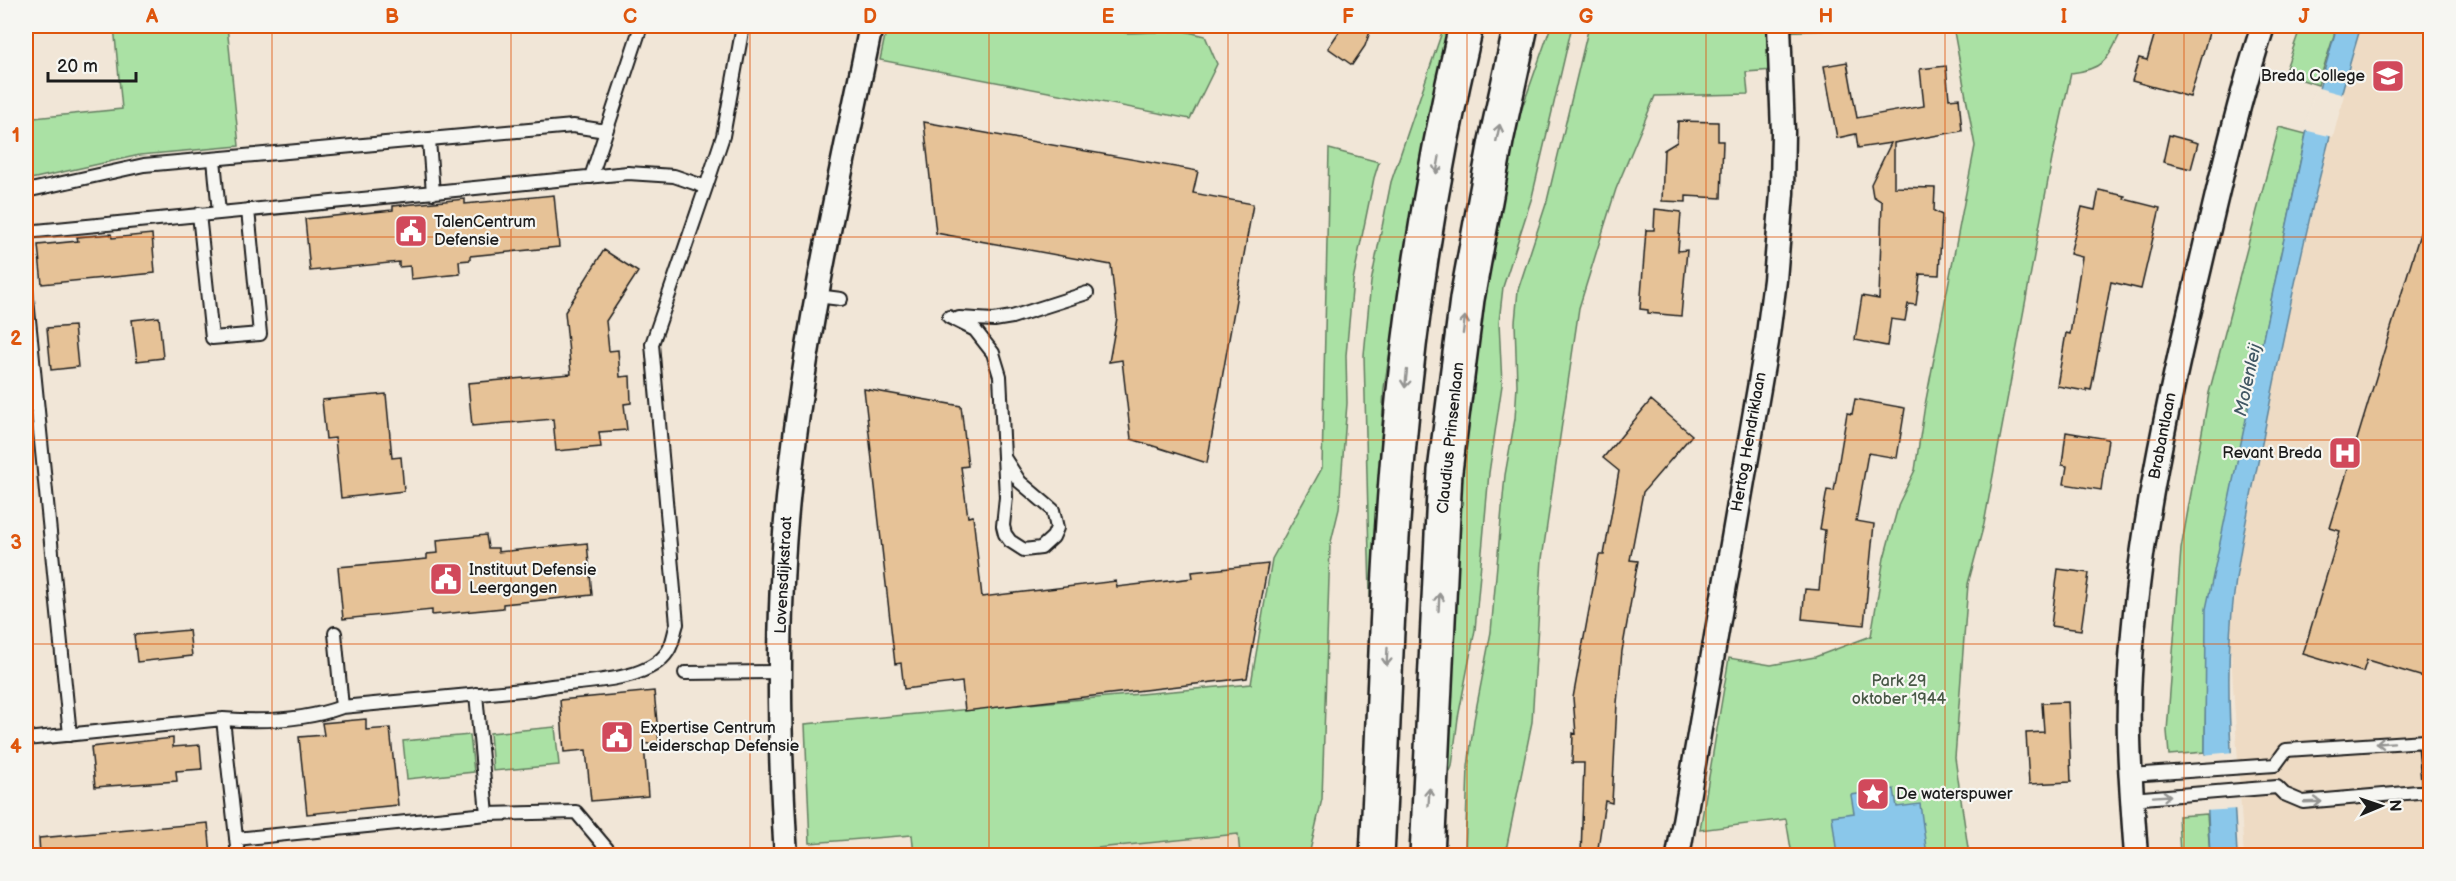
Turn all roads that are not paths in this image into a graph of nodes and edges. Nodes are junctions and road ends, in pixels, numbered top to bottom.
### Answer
1 (641, 26) edge
2 (743, 26) edge
3 (872, 26) edge
4 (1466, 26) edge
5 (1521, 26) edge
6 (1779, 26) edge
7 (2263, 26) edge
8 (606, 131) junction
9 (429, 140) junction
10 (214, 159) junction
11 (591, 177) junction
12 (706, 187) junction
13 (26, 191) edge
14 (433, 193) junction
15 (248, 210) junction
16 (219, 213) junction
17 (199, 214) junction
18 (26, 232) edge
19 (26, 289) edge
20 (1087, 293) dead end
21 (817, 296) junction
22 (841, 299) dead end
23 (1005, 459) junction
24 (335, 633) dead end
25 (780, 672) junction
26 (685, 673) dead end
27 (476, 694) junction
28 (342, 707) junction
29 (224, 719) junction
30 (70, 735) junction
31 (26, 739) edge
32 (2275, 765) junction
33 (2130, 775) junction
34 (2277, 787) junction
35 (2132, 799) junction
36 (487, 814) junction
37 (236, 839) junction
38 (238, 855) edge
39 (614, 855) edge
40 (786, 855) edge
41 (1377, 855) edge
42 (1426, 855) edge
43 (1678, 855) edge
44 (2136, 855) edge

1 - 8 lane
2 - 12 lane
3 - 21 street, Lovensdijkstraat
4 -> 41 main road
42 -> 5 main road, Claudius Prinsenlaan
6 - 43 street, Hertog Hendriklaan
7 - 33 street, Brabantlaan
8 - 9 lane
8 - 11 lane
9 - 10 lane
9 - 14 lane
10 - 13 lane
10 - 16 lane
11 - 12 lane
11 - 14 lane
12 - 27 lane
14 - 15 lane
15 - 16 lane
15 - 17 lane
16 - 17 lane
17 - 18 lane
19 - 30 lane
20 - 23 lane
21 - 22 lane
21 - 25 street, Lovensdijkstraat
23 - 23 lane
24 - 28 lane
25 - 26 lane
25 - 40 street, Lovensdijkstraat
27 - 28 lane
27 - 36 lane
28 - 29 lane
29 - 30 lane
29 - 37 lane
30 - 31 lane
32 - 33 lane
32 - 34 lane
34 -> 32 lane
33 - 35 street, Brabantlaan
35 -> 34 lane
35 - 44 street, Brabantlaan
36 - 37 lane
36 - 39 lane
37 - 38 lane

